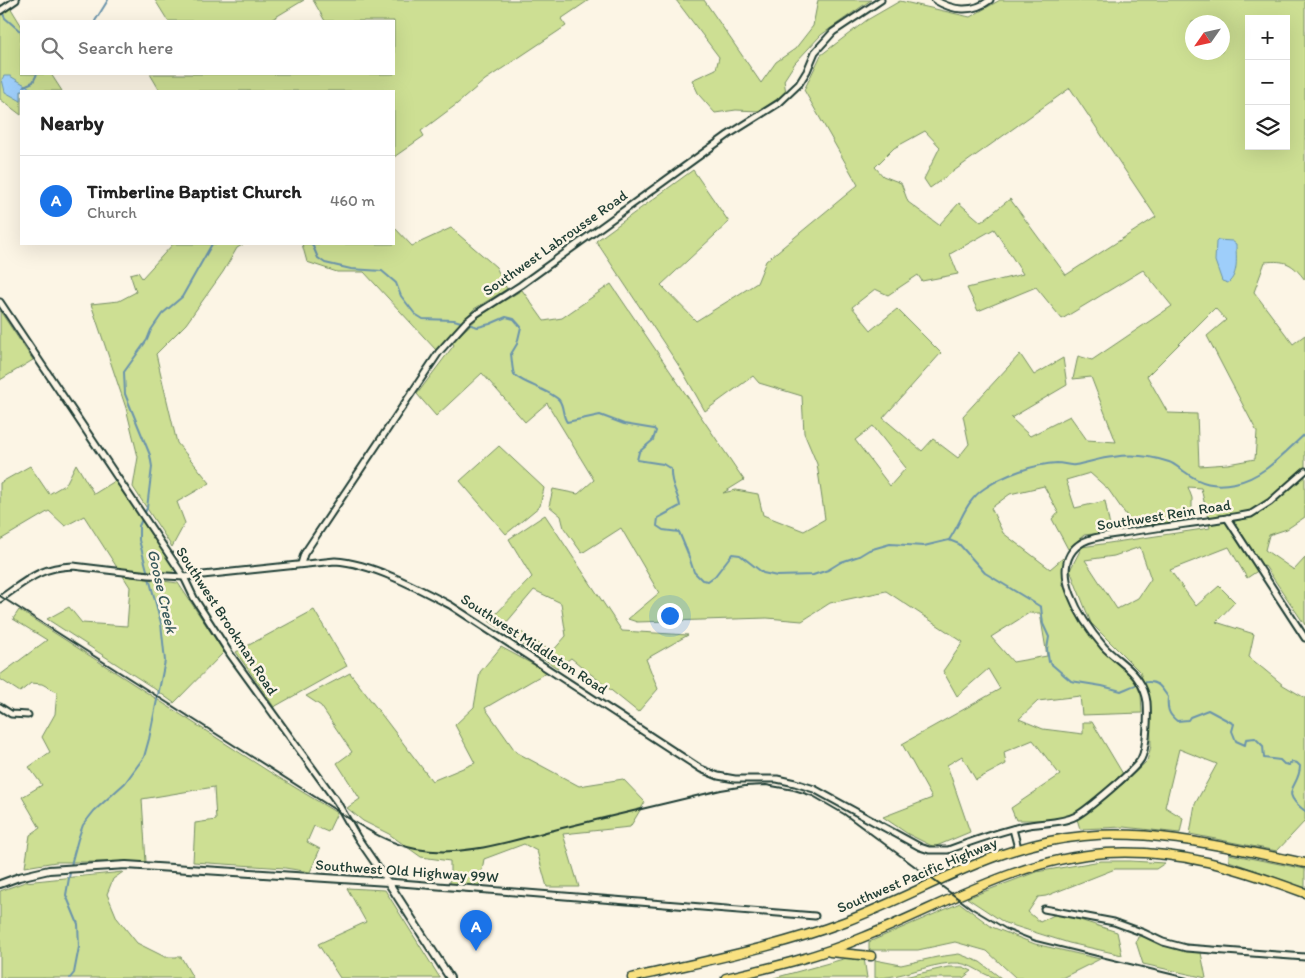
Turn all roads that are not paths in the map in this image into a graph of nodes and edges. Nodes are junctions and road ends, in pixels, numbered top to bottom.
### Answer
1 (16, 0) edge
2 (881, 0) edge
3 (935, 0) edge
4 (990, 0) edge
5 (0, 11) edge
6 (0, 302) edge
7 (1305, 471) edge
8 (1227, 518) junction
9 (301, 564) junction
10 (184, 577) junction
11 (0, 599) edge
12 (1305, 638) edge
13 (0, 707) edge
14 (28, 715) dead end
15 (1013, 829) junction
16 (1018, 848) junction
17 (1305, 863) edge
18 (388, 882) junction
19 (0, 884) edge
20 (1305, 893) edge
21 (1044, 909) dead end
22 (815, 916) dead end
23 (826, 951) junction
24 (871, 956) dead end
25 (1305, 957) edge
26 (450, 978) edge
27 (632, 978) edge
28 (726, 978) edge

1 - 5 street
2 - 9 street, Southwest Labrousse Road
3 - 4 street
6 - 10 street, Southwest Brookman Road
7 - 8 street, Southwest Rein Road
8 - 12 street
8 - 15 street, Southwest Rein Road
9 - 10 street, Southwest Middleton Road
9 - 15 street, Southwest Middleton Road
10 - 11 street, Southwest Middleton Road
10 - 18 street, Southwest Brookman Road
13 - 14 street
15 - 16 street
16 - 17 highway, Southwest Pacific Highway
16 - 27 highway, Southwest Pacific Highway
18 - 19 street, Southwest Old Highway 99W
18 - 22 street, Southwest Old Highway 99W
18 - 26 street, Southwest Brookman Road
20 - 23 highway
21 - 25 street
23 - 24 highway
23 - 28 highway

